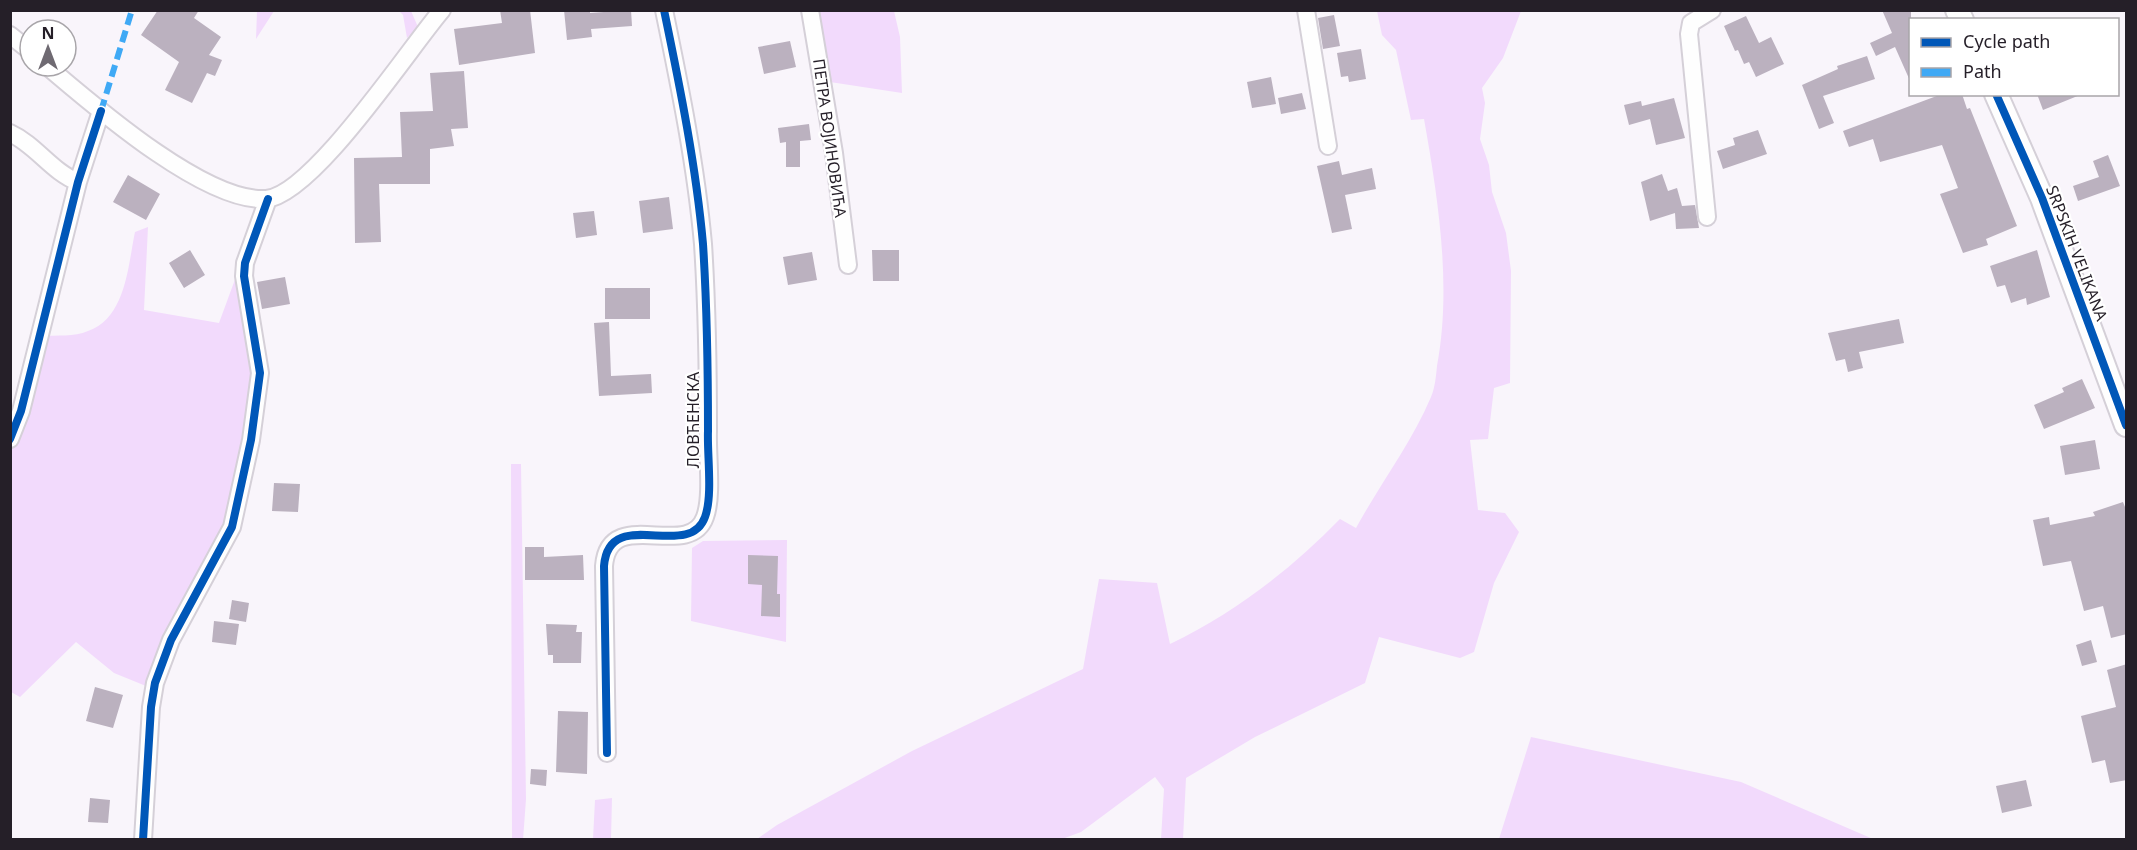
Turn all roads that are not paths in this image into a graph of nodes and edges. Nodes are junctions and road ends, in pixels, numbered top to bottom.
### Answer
1 (442, 10) edge
2 (664, 10) edge
3 (810, 10) edge
4 (1306, 10) edge
5 (1712, 10) edge
6 (61, 78) edge
7 (1997, 96) edge
8 (101, 111) junction
9 (10, 133) edge
10 (1328, 146) dead end
11 (78, 182) junction
12 (268, 199) junction
13 (1707, 217) dead end
14 (848, 266) dead end
15 (2127, 425) edge
16 (10, 439) edge
17 (607, 753) dead end
18 (143, 840) edge

1 - 12 street
2 - 17 street, ЛОВЋЕНСКА
3 - 14 street, ПЕТРА ВОЈИНОВИЋА
4 - 10 street
5 - 13 street
6 - 8 street
7 - 15 main road, SRPSKIH VELIKANA
8 - 11 street
8 - 12 street
9 - 11 street
11 - 16 street
12 - 18 street

